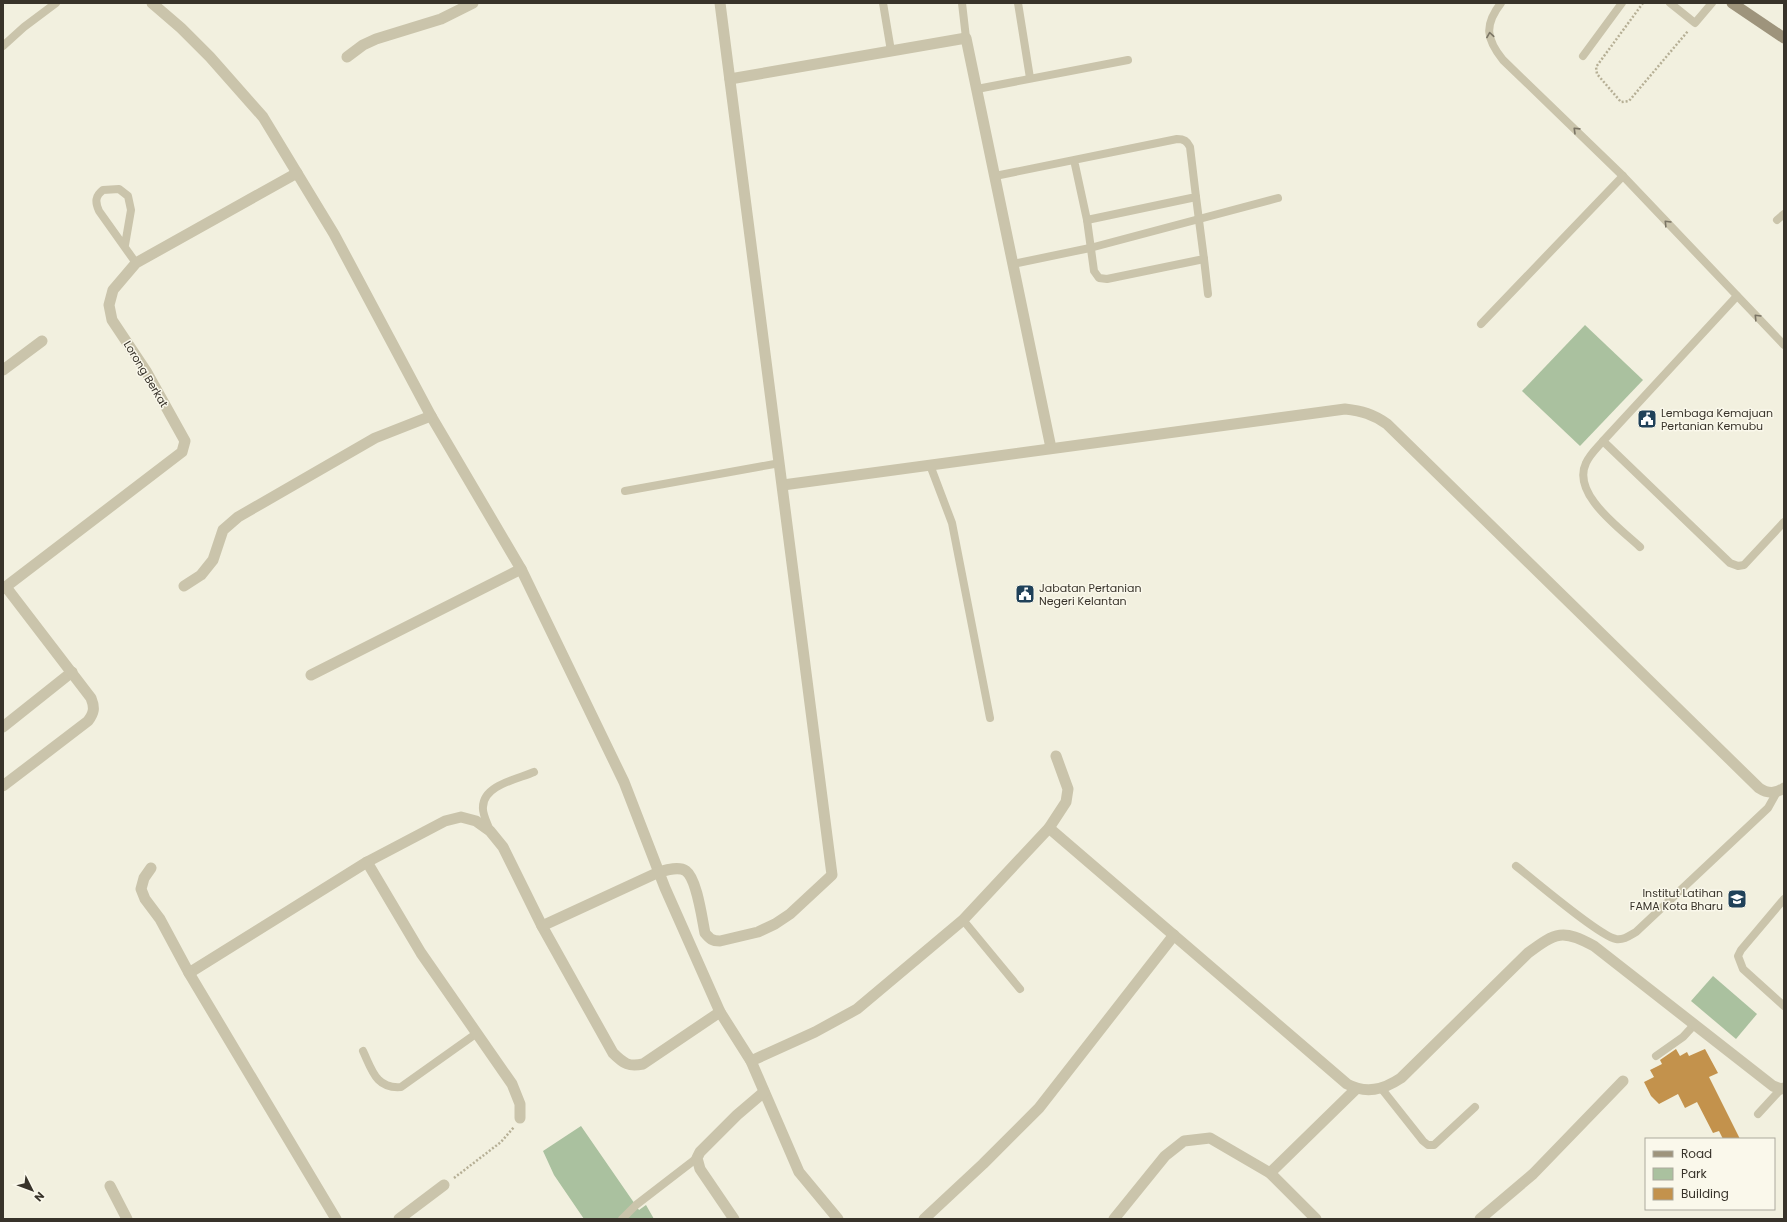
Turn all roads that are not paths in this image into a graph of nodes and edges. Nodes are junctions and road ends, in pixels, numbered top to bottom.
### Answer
1 (56, 3) edge
2 (152, 3) edge
3 (473, 3) edge
4 (720, 3) edge
5 (883, 3) edge
6 (962, 3) edge
7 (1018, 3) edge
8 (1501, 3) edge
9 (1622, 3) edge
10 (1670, 3) edge
11 (1712, 3) edge
12 (1734, 4) edge
13 (966, 38) junction
14 (1784, 38) edge
15 (3, 46) edge
16 (891, 51) junction
17 (1583, 56) dead end
18 (347, 57) dead end
19 (1128, 60) dead end
20 (1030, 78) junction
21 (730, 79) junction
22 (977, 89) junction
23 (1074, 160) junction
24 (297, 173) junction
25 (995, 176) junction
26 (1623, 176) junction
27 (1196, 198) junction
28 (1278, 198) dead end
29 (1784, 214) edge
30 (1200, 219) junction
31 (1087, 220) junction
32 (1777, 220) dead end
33 (125, 245) junction
34 (1090, 248) junction
35 (1204, 258) junction
36 (136, 262) junction
37 (1013, 264) junction
38 (1208, 294) dead end
39 (1737, 296) junction
40 (1481, 324) dead end
41 (42, 341) dead end
42 (1784, 345) edge
43 (3, 370) edge
44 (431, 416) junction
45 (1603, 441) junction
46 (1051, 448) junction
47 (780, 463) junction
48 (930, 465) junction
49 (783, 485) junction
50 (625, 491) dead end
51 (1784, 522) edge
52 (1640, 547) dead end
53 (521, 569) junction
54 (184, 586) dead end
55 (4, 588) edge
56 (72, 672) junction
57 (311, 675) dead end
58 (990, 718) dead end
59 (3, 727) edge
60 (1056, 756) dead end
61 (534, 772) dead end
62 (3, 786) edge
63 (1780, 790) edge
64 (1049, 828) junction
65 (490, 831) junction
66 (367, 862) junction
67 (1516, 866) dead end
68 (151, 868) dead end
69 (659, 872) junction
70 (1784, 899) edge
71 (963, 920) junction
72 (542, 926) junction
73 (1174, 935) junction
74 (189, 973) junction
75 (1020, 989) dead end
76 (1784, 1006) edge
77 (720, 1012) junction
78 (1694, 1025) junction
79 (477, 1033) junction
80 (364, 1051) dead end
81 (1656, 1056) dead end
82 (751, 1061) junction
83 (1623, 1081) dead end
84 (1381, 1088) junction
85 (1782, 1088) edge
86 (1356, 1089) junction
87 (764, 1092) junction
88 (1476, 1106) dead end
89 (1758, 1114) dead end
90 (520, 1118) road end
91 (697, 1158) junction
92 (1270, 1174) junction
93 (444, 1185) road end
94 (110, 1186) dead end
95 (1488, 1217) edge
96 (127, 1219) edge
97 (336, 1219) edge
98 (399, 1219) edge
99 (622, 1219) edge
100 (734, 1219) edge
101 (838, 1219) edge
102 (924, 1219) edge
103 (1114, 1219) edge
104 (1316, 1219) edge

1 - 15 lane
2 - 24 street
3 - 18 street
4 - 21 street
5 - 16 lane
6 - 13 lane
7 - 20 lane
26 -> 8 lane
9 - 17 lane
10 - 11 lane
12 - 14 main road
13 - 16 street
13 - 22 street
16 - 21 street
19 - 20 lane
20 - 22 lane
21 - 47 street
22 - 25 street
23 - 25 lane
23 - 27 lane
23 - 31 lane
24 - 36 street, Lorong Berkat
24 - 44 street
25 - 37 street
39 -> 26 lane
26 - 40 lane
27 - 30 lane
27 - 31 lane
28 - 30 lane
29 - 32 lane
30 - 34 lane
30 - 35 lane
31 - 34 lane
33 - 33 lane
33 - 36 lane
34 - 35 lane
34 - 37 lane
35 - 38 lane
36 - 55 street, Lorong Berkat
37 - 46 street
42 -> 39 lane
39 - 45 lane
41 - 43 street
44 - 53 street
44 - 54 street
45 - 51 lane
45 - 52 lane
46 - 48 street
46 - 63 street
47 - 49 street
47 - 50 lane
48 - 49 street
48 - 58 lane
49 - 69 street
53 - 57 street
53 - 69 street
55 - 56 street
56 - 59 street
56 - 62 street
60 - 64 street
61 - 65 lane
63 - 67 lane
64 - 71 street
64 - 73 street
65 - 66 street
65 - 72 street
66 - 74 street
66 - 79 street
68 - 74 street
69 - 72 street
69 - 77 street
70 - 76 lane
71 - 75 lane
71 - 82 street
72 - 77 street
73 - 86 street
73 - 102 street
74 - 97 street
77 - 82 street
78 - 81 lane
78 - 84 street
78 - 85 street
79 - 80 lane
79 - 90 street
82 - 87 street
83 - 95 street
84 - 86 street
84 - 88 lane
85 - 89 lane
86 - 92 street
87 - 91 street
87 - 101 street
91 - 99 lane
91 - 100 street
92 - 103 street
92 - 104 street
93 - 98 street
94 - 96 street

